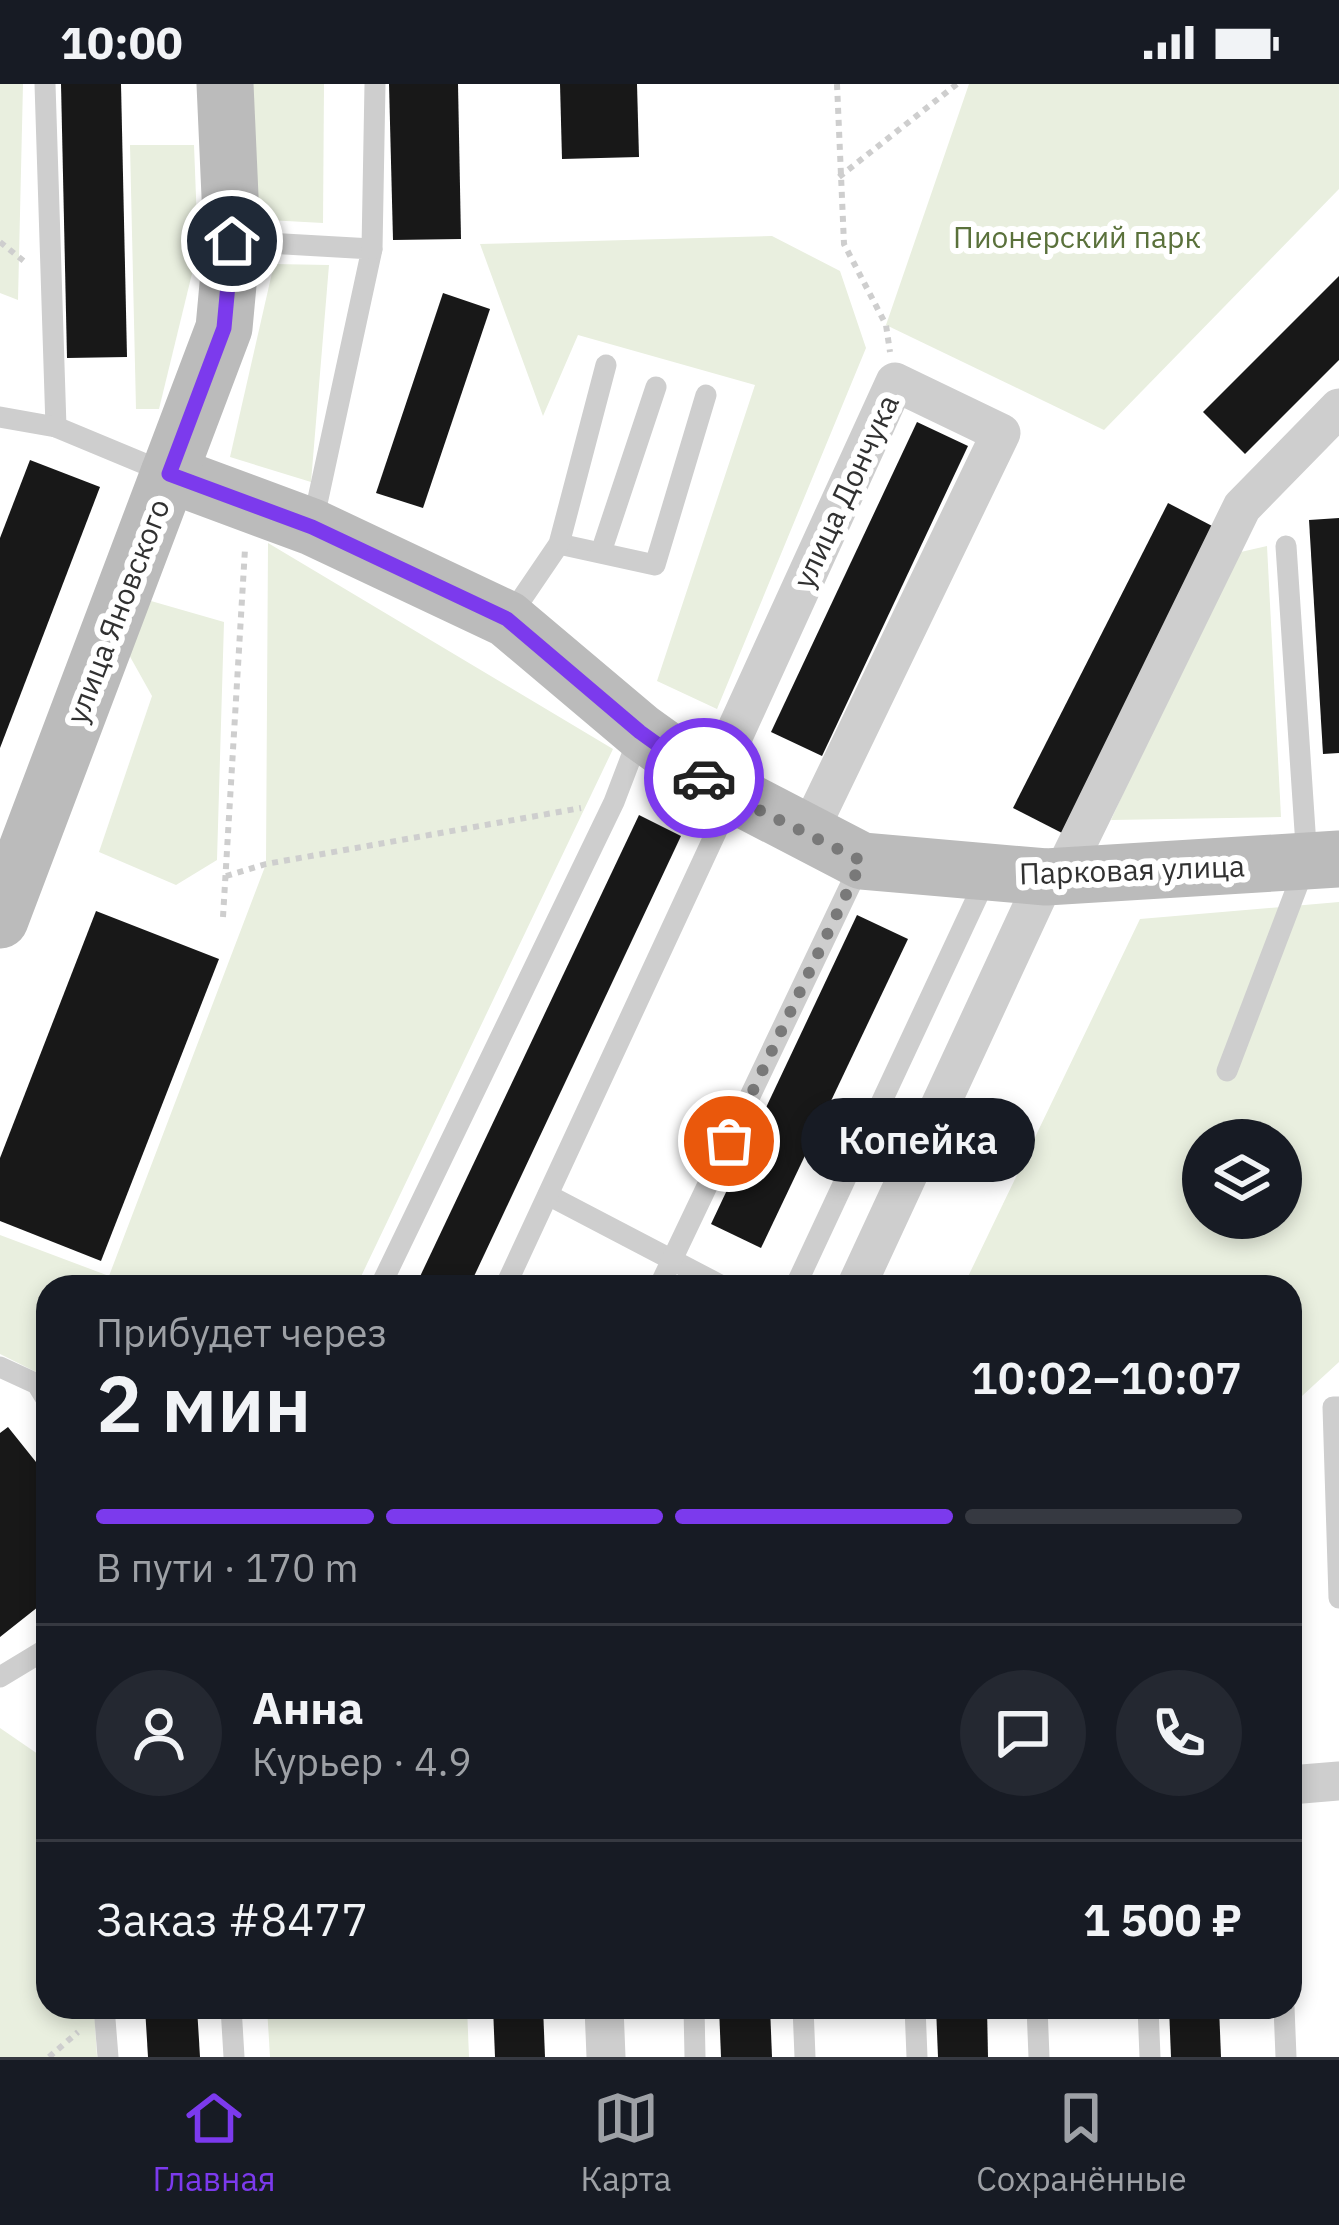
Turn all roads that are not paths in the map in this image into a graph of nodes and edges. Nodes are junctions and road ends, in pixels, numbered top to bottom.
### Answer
1 (45, 84) edge
2 (225, 84) edge
3 (375, 84) edge
4 (232, 241) junction
5 (372, 249) junction
6 (606, 365) dead end
7 (656, 387) dead end
8 (706, 395) dead end
9 (1339, 408) edge
10 (0, 417) edge
11 (56, 427) junction
12 (169, 474) junction
13 (312, 527) junction
14 (559, 544) junction
15 (1286, 546) dead end
16 (602, 552) junction
17 (507, 619) junction
18 (640, 732) junction
19 (722, 790) junction
20 (808, 833) junction
21 (1323, 860) edge
22 (862, 861) junction
23 (989, 872) junction
24 (1054, 876) junction
25 (0, 920) edge
26 (1227, 1071) dead end
27 (548, 1195) junction
28 (671, 1261) junction
29 (386, 1275) edge
30 (511, 1275) edge
31 (665, 1275) edge
32 (700, 1275) edge
33 (801, 1275) edge
34 (862, 1275) edge
35 (0, 1367) edge
36 (36, 1384) edge
37 (1339, 1407) edge
38 (1339, 1598) edge
39 (36, 1655) edge
40 (0, 1677) edge
41 (1339, 1781) edge
42 (1302, 1784) edge
43 (105, 2019) edge
44 (232, 2019) edge
45 (604, 2019) edge
46 (694, 2019) edge
47 (803, 2019) edge
48 (915, 2019) edge
49 (1037, 2019) edge
50 (1148, 2019) edge
51 (1284, 2019) edge
52 (108, 2057) edge
53 (234, 2057) edge
54 (606, 2057) edge
55 (695, 2057) edge
56 (805, 2057) edge
57 (917, 2057) edge
58 (1039, 2057) edge
59 (1150, 2057) edge
60 (1286, 2057) edge

1 - 11 lane
2 - 4 street, улица Яновского
3 - 5 lane
4 - 5 lane
4 - 12 street, улица Яновского
5 - 13 lane
6 - 14 lane
7 - 16 lane
8 - 16 lane
9 - 24 street
10 - 11 lane
11 - 12 lane
12 - 13 street, Парковая улица
12 - 25 street, улица Яновского
13 - 17 street, Парковая улица
14 - 16 lane
14 - 17 lane
15 - 21 lane
17 - 18 street, Парковая улица
18 - 19 street, Парковая улица
18 - 29 lane
19 - 20 street, Парковая улица
19 - 20 street, улица Дончука
19 - 27 lane, улица Дончука
20 - 22 street, Парковая улица
21 - 24 street, Парковая улица
21 - 26 lane
22 - 23 street, Парковая улица
22 - 28 lane
23 - 24 street, Парковая улица
23 - 33 lane
24 - 34 street
27 - 28 lane
27 - 30 lane, улица Дончука
28 - 31 lane
28 - 32 lane
35 - 36 lane
37 - 38 lane
39 - 40 lane
41 - 42 street
43 - 52 lane
44 - 53 lane
45 - 54 street
46 - 55 lane
47 - 56 lane
48 - 57 lane
49 - 58 lane
50 - 59 lane
51 - 60 lane

